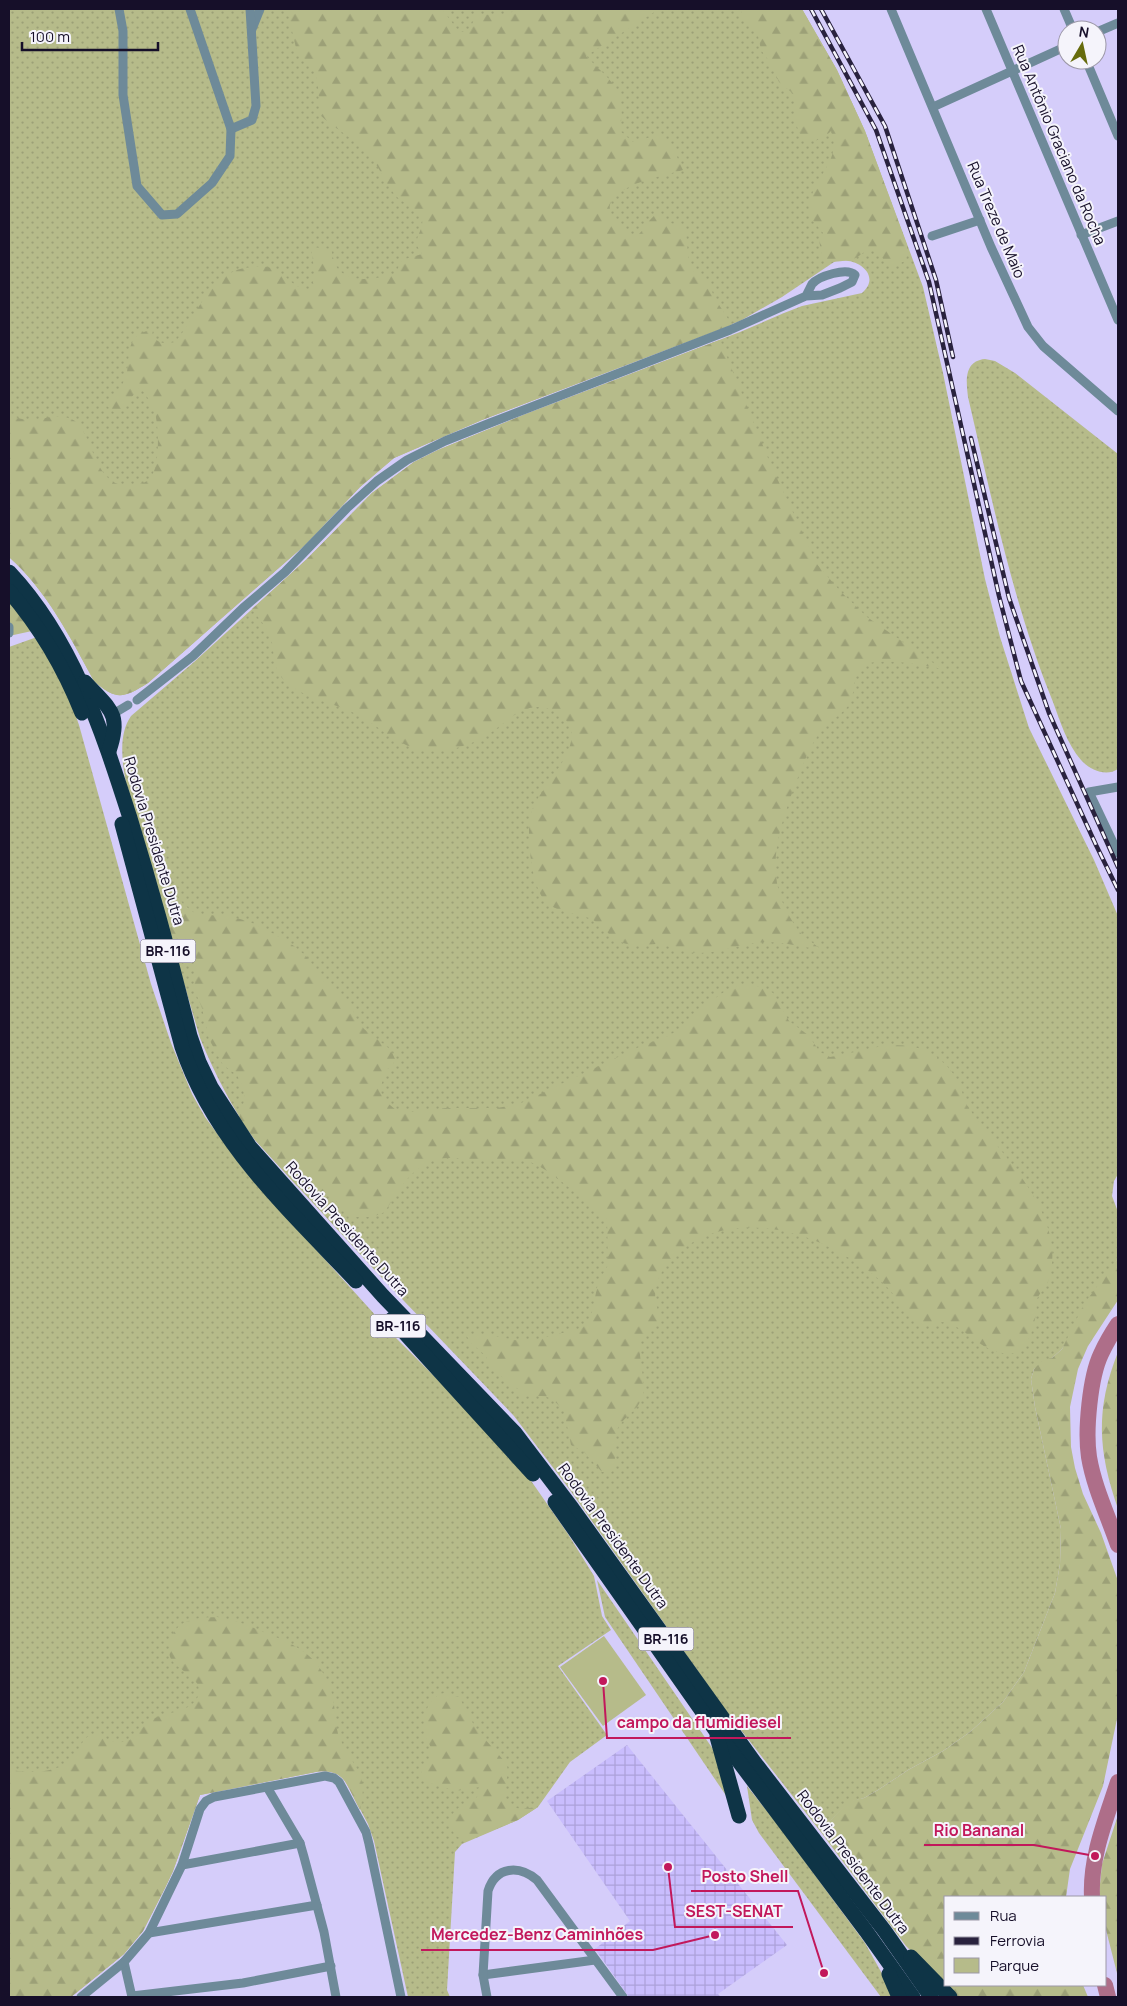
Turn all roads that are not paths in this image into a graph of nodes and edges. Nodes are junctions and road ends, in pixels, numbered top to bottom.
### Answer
1 (120, 9) edge
2 (190, 9) edge
3 (250, 9) edge
4 (260, 9) edge
5 (891, 9) edge
6 (986, 9) edge
7 (251, 31) junction
8 (1057, 51) edge
9 (1090, 70) edge
10 (1012, 71) junction
11 (933, 107) junction
12 (231, 129) junction
13 (1118, 136) edge
14 (980, 220) junction
15 (1118, 221) edge
16 (1082, 234) junction
17 (932, 236) dead end
18 (806, 296) junction
19 (1118, 320) edge
20 (1118, 412) edge
21 (9, 572) edge
22 (9, 591) edge
23 (9, 627) edge
24 (9, 633) edge
25 (77, 673) junction
26 (137, 700) dead end
27 (128, 705) dead end
28 (113, 714) junction
29 (109, 751) junction
30 (1118, 787) edge
31 (1118, 854) edge
32 (716, 1731) junction
33 (268, 1788) junction
34 (739, 1816) dead end
35 (300, 1844) junction
36 (182, 1865) junction
37 (316, 1905) junction
38 (884, 1930) junction
39 (866, 1931) junction
40 (149, 1933) junction
41 (595, 1960) junction
42 (124, 1962) junction
43 (331, 1966) junction
44 (483, 1975) junction
45 (81, 1997) edge
46 (132, 1997) edge
47 (336, 1997) edge
48 (401, 1997) edge
49 (487, 1997) edge
50 (623, 1997) edge
51 (899, 1997) edge
52 (914, 1997) edge
53 (931, 1997) edge
54 (950, 1997) edge

1 - 12 street
2 - 12 street
3 - 7 street
4 - 7 street
5 - 11 street, Rua Treze de Maio
6 - 10 street, Rua Antônio Graciano da Rocha
7 - 12 street
8 - 10 street
9 - 13 street
10 - 11 street
10 - 16 street, Rua Antônio Graciano da Rocha
11 - 14 street, Rua Treze de Maio
14 - 17 street
14 - 20 street, Rua Treze de Maio
15 - 16 street
16 - 19 street, Rua Antônio Graciano da Rocha
18 - 18 street
18 - 26 street
21 - 25 highway, Rodovia Presidente Dutra / BR-116
22 - 32 highway, Rodovia Presidente Dutra / BR-116
23 - 24 street
25 - 28 highway
25 - 29 highway, Rodovia Presidente Dutra / BR-116
27 - 28 street
28 - 29 highway
29 - 38 highway, Rodovia Presidente Dutra / BR-116
30 - 31 street
32 - 34 highway
32 - 39 highway, Rodovia Presidente Dutra / BR-116
33 - 35 street
33 - 36 street
33 - 48 street
35 - 36 street
35 - 37 street
36 - 40 street
37 - 40 street
37 - 43 street
38 - 53 highway, Rodovia Presidente Dutra / BR-116
38 - 54 highway
39 - 51 highway
39 - 52 highway, Rodovia Presidente Dutra / BR-116
40 - 42 street
41 - 44 street
41 - 44 street
41 - 50 street
42 - 45 street
42 - 46 street
43 - 46 street
43 - 47 street
44 - 49 street

